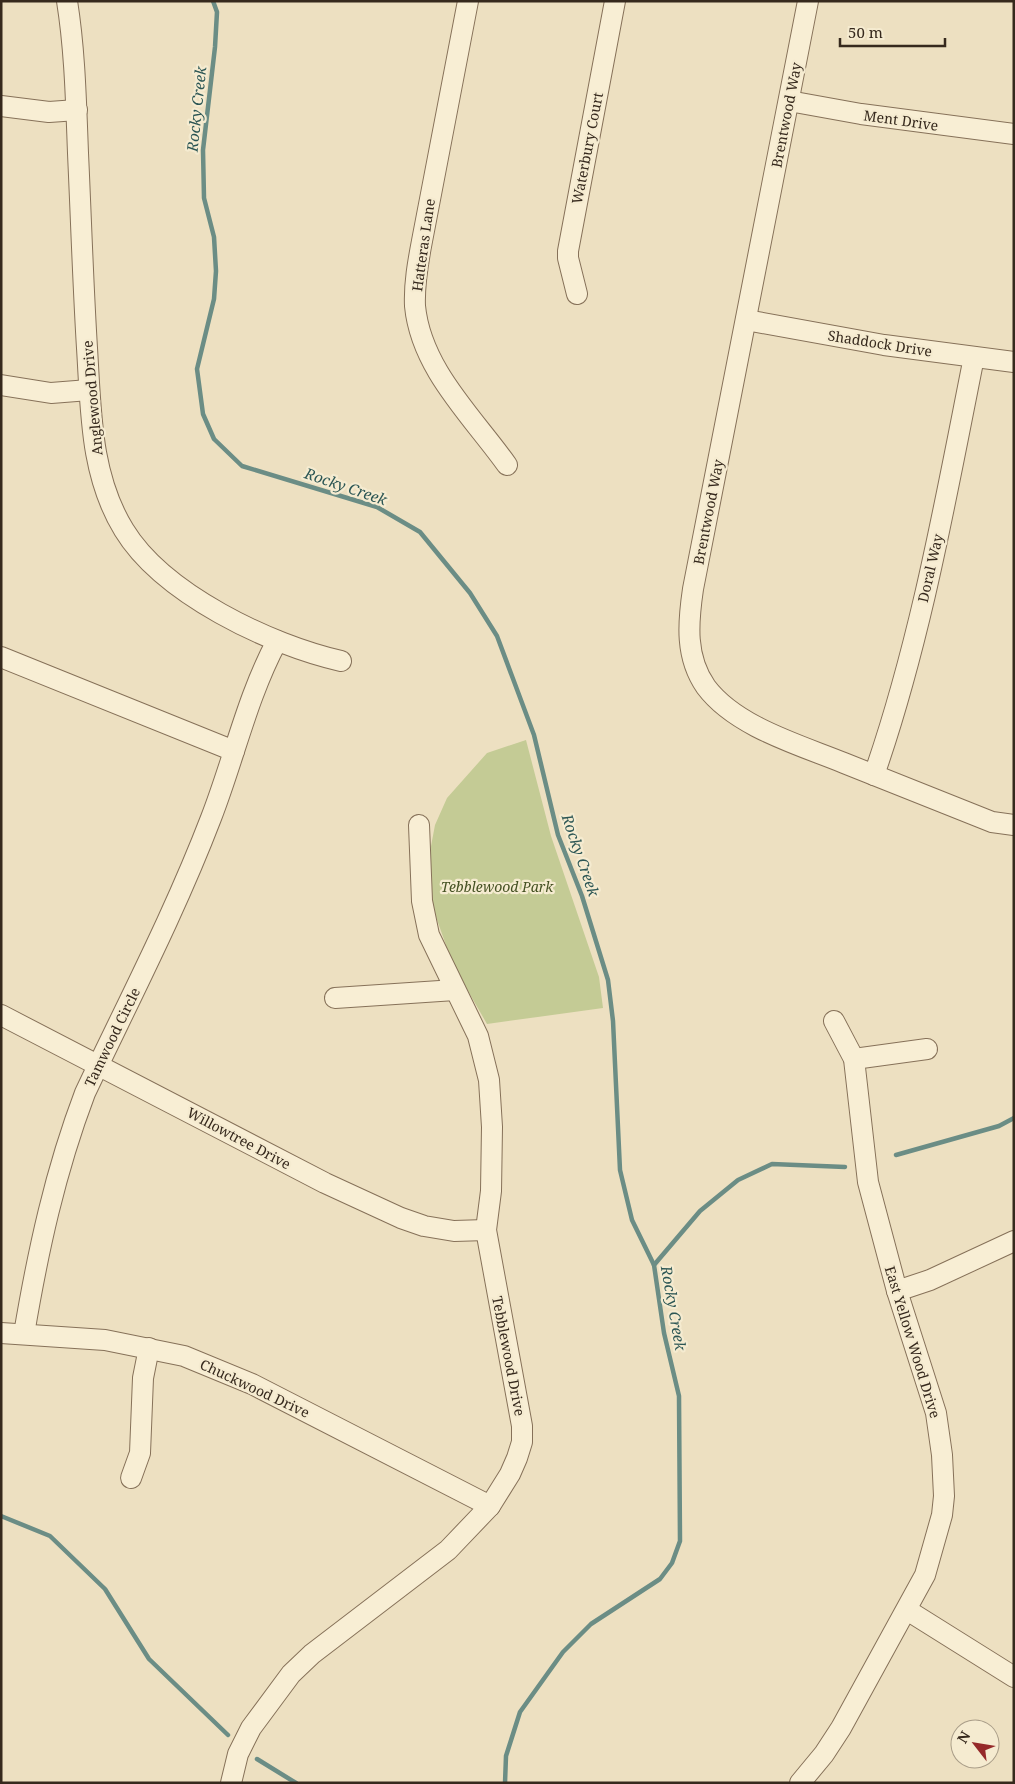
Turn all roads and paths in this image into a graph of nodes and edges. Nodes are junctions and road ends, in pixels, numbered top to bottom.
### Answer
1 (67, 1) edge
2 (468, 1) edge
3 (615, 1) edge
4 (808, 1) edge
5 (789, 101) junction
6 (1, 106) edge
7 (77, 110) junction
8 (1014, 134) edge
9 (577, 294) dead end
10 (746, 320) junction
11 (974, 357) junction
12 (1014, 362) edge
13 (1, 385) edge
14 (89, 390) junction
15 (507, 465) dead end
16 (277, 641) junction
17 (1, 657) edge
18 (341, 661) dead end
19 (234, 751) junction
20 (874, 775) junction
21 (419, 825) dead end
22 (1014, 825) edge
23 (455, 990) junction
24 (335, 998) dead end
25 (1, 1014) edge
26 (834, 1021) dead end
27 (927, 1049) dead end
28 (854, 1059) junction
29 (98, 1064) junction
30 (486, 1230) junction
31 (1014, 1242) edge
32 (898, 1291) junction
33 (1, 1333) edge
34 (24, 1334) junction
35 (149, 1348) junction
36 (131, 1478) dead end
37 (490, 1506) junction
38 (907, 1610) junction
39 (1014, 1677) edge
40 (231, 1783) edge
41 (800, 1783) edge

1 - 7 street, Anglewood Drive
2 - 15 street, Hatteras Lane
3 - 9 street, Waterbury Court
4 - 5 street, Brentwood Way
5 - 8 street, Ment Drive
5 - 10 street, Brentwood Way
6 - 7 street
7 - 14 street, Anglewood Drive
10 - 11 street, Shaddock Drive
10 - 20 street, Brentwood Way
11 - 12 street, Shaddock Drive
11 - 20 street, Doral Way
13 - 14 street
14 - 16 street, Anglewood Drive
16 - 18 street, Anglewood Drive
16 - 19 street, Tamwood Circle
17 - 19 street
19 - 29 street, Tamwood Circle
20 - 22 street, Brentwood Way
21 - 23 street, Tebblewood Drive
23 - 24 street
23 - 30 street, Tebblewood Drive
25 - 29 street, Willowtree Drive
26 - 28 street, East Yellow Wood Drive
27 - 28 street
28 - 32 street, East Yellow Wood Drive
29 - 30 street, Willowtree Drive
29 - 34 street, Tamwood Circle
30 - 37 street, Tebblewood Drive
31 - 32 street
32 - 38 street, East Yellow Wood Drive
33 - 34 street, Chuckwood Drive
34 - 35 street, Chuckwood Drive
35 - 36 street
35 - 37 street, Chuckwood Drive
37 - 40 street, Tebblewood Drive
38 - 39 street
38 - 41 street, East Yellow Wood Drive

